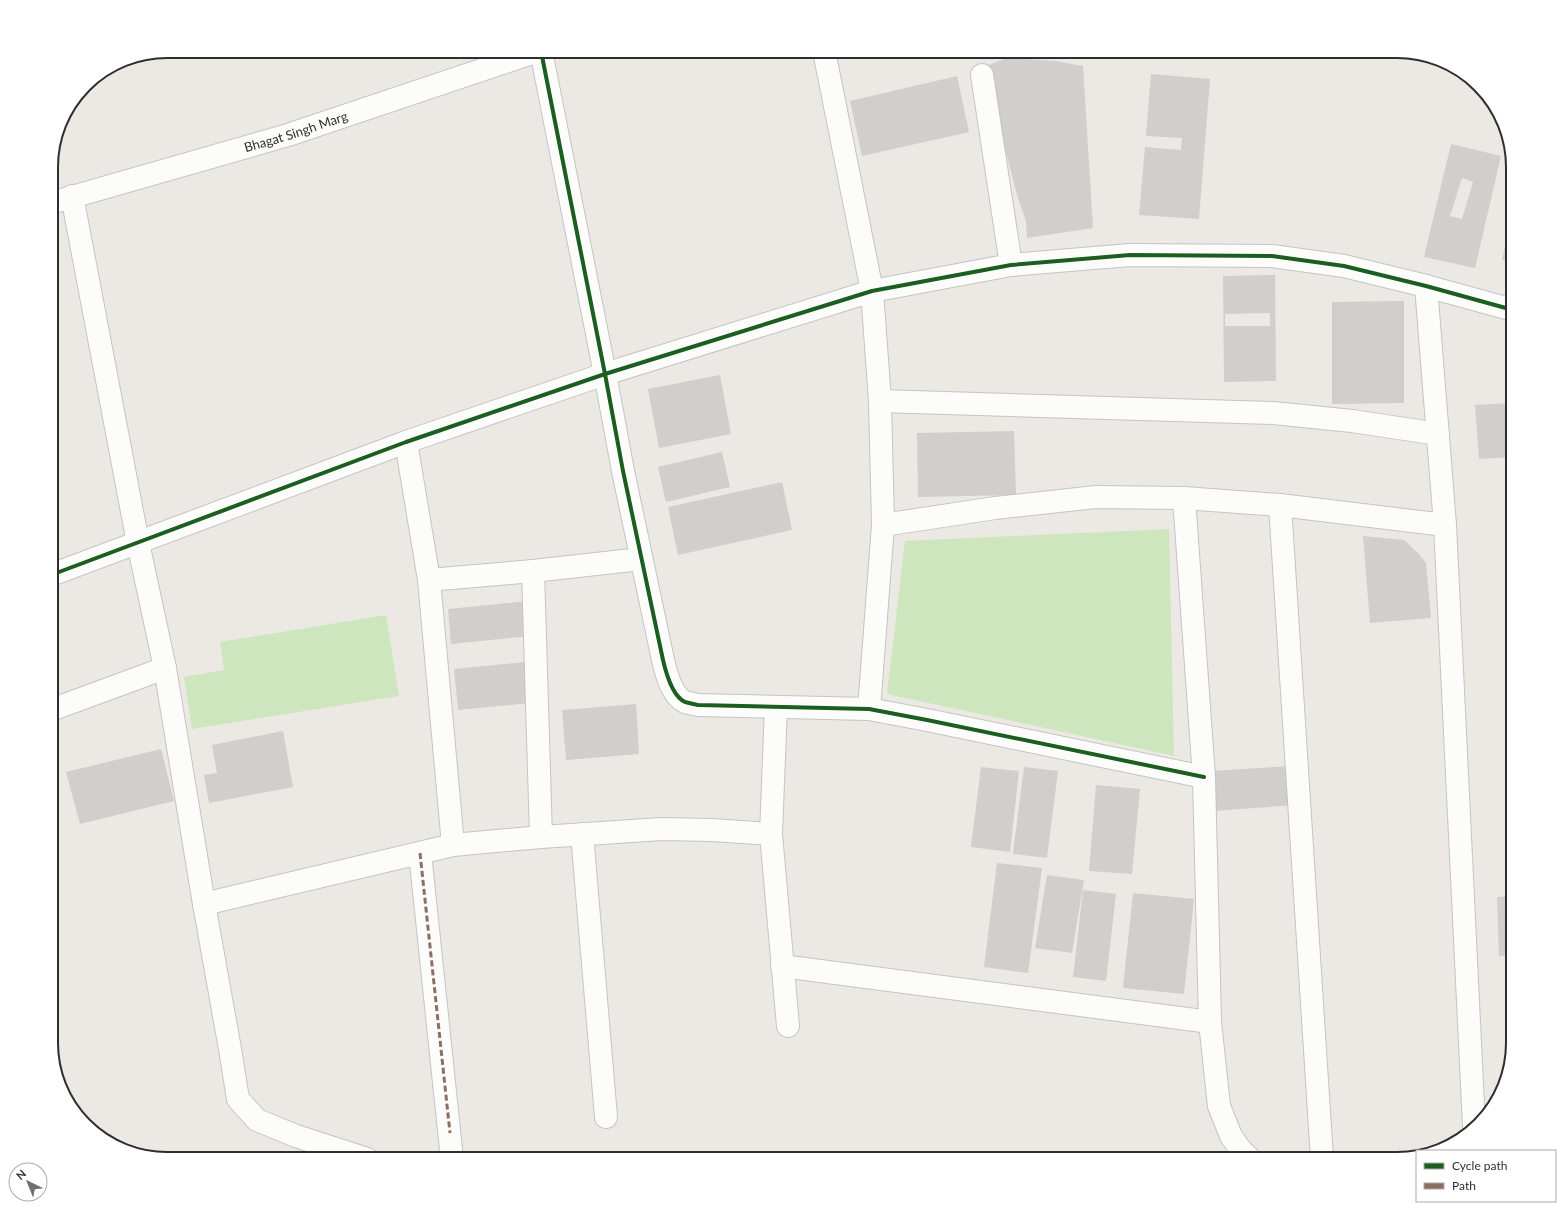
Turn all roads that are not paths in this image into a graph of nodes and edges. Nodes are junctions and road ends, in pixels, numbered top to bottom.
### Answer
1 (519, 58) edge
2 (541, 58) edge
3 (825, 58) edge
4 (982, 75) dead end
5 (72, 196) junction
6 (58, 201) edge
7 (1011, 265) junction
8 (1426, 286) junction
9 (872, 291) junction
10 (1506, 308) edge
11 (605, 374) junction
12 (880, 401) junction
13 (1438, 434) junction
14 (406, 442) junction
15 (1184, 498) junction
16 (1280, 505) junction
17 (883, 525) junction
18 (1445, 525) junction
19 (138, 543) junction
20 (642, 559) junction
21 (533, 571) junction
22 (58, 572) edge
23 (429, 580) junction
24 (165, 668) junction
25 (58, 707) edge
26 (776, 707) junction
27 (869, 709) junction
28 (1204, 777) junction
29 (582, 834) junction
30 (771, 834) junction
31 (541, 837) junction
32 (453, 845) junction
33 (420, 853) junction
34 (204, 904) junction
35 (782, 966) junction
36 (1210, 1022) junction
37 (788, 1026) dead end
38 (606, 1117) dead end
39 (1474, 1120) edge
40 (345, 1152) edge
41 (451, 1152) edge
42 (1242, 1152) edge
43 (1322, 1152) edge

1 - 5 street, Bhagat Singh Marg
2 - 11 street
3 - 9 street
4 - 7 street
5 - 6 street, Bhagat Singh Marg
5 - 19 street
7 - 8 street
7 - 9 street
8 - 10 street
8 - 13 street
9 - 11 street
9 - 12 street
11 - 14 street
11 - 20 street
12 - 13 street
12 - 17 street
13 - 18 street
14 - 19 street
14 - 23 street
15 - 16 street
15 - 17 street
15 - 28 street
16 - 18 street
16 - 43 street
17 - 27 street
18 - 39 street
19 - 22 street
19 - 24 street
20 - 21 street
20 - 26 street
21 - 23 street
21 - 31 street
23 - 32 street
24 - 25 street
24 - 34 street
26 - 27 street
26 - 30 street
27 - 28 street
28 - 36 street
29 - 30 street
29 - 31 street
29 - 38 street
30 - 35 street
31 - 32 street
32 - 33 street
33 - 34 street
33 - 41 street
34 - 40 street
35 - 36 street
35 - 37 street
36 - 42 street

